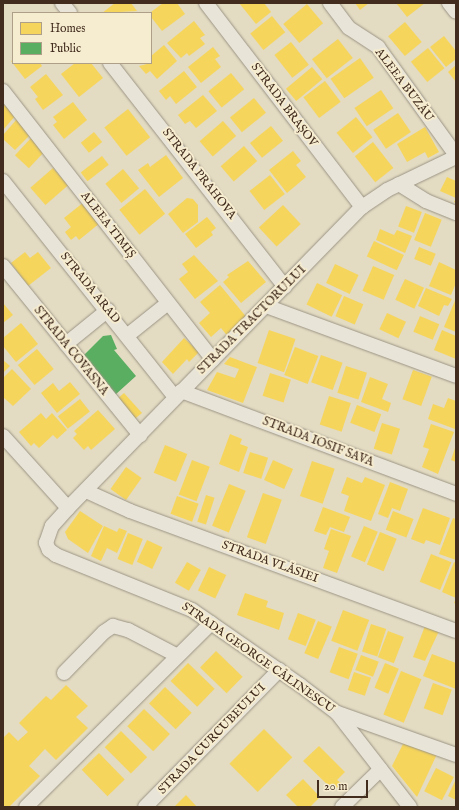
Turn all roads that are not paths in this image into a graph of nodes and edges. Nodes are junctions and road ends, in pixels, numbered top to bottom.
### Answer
1 (62, 3) edge
2 (206, 3) edge
3 (330, 3) edge
4 (449, 3) edge
5 (69, 12) edge
6 (456, 12) edge
7 (111, 64) edge
8 (3, 91) edge
9 (456, 156) edge
10 (3, 181) edge
11 (399, 184) junction
12 (362, 207) junction
13 (456, 213) edge
14 (3, 266) edge
15 (285, 287) junction
16 (168, 302) junction
17 (266, 306) junction
18 (108, 310) junction
19 (128, 335) junction
20 (66, 344) junction
21 (213, 360) junction
22 (456, 376) edge
23 (178, 394) junction
24 (140, 435) junction
25 (3, 436) edge
26 (86, 491) junction
27 (456, 494) edge
28 (68, 508) junction
29 (211, 623) junction
30 (456, 631) edge
31 (178, 656) junction
32 (279, 670) junction
33 (64, 673) dead end
34 (338, 713) junction
35 (456, 755) edge
36 (381, 769) junction
37 (26, 807) edge
38 (145, 807) edge
39 (342, 807) edge
40 (410, 807) edge

1 - 5 street
2 - 12 street, STRADA BRAȘOV
3 - 9 street, ALEEA BUZĂU
4 - 6 street
7 - 15 street, STRADA PRAHOVA
8 - 16 street, ALEEA TIMIȘ
9 - 11 street, STRADA TRACTORULUI
10 - 18 street, STRADA ARAD
11 - 12 street, STRADA TRACTORULUI
11 - 13 street
12 - 15 street, STRADA TRACTORULUI
14 - 20 street, STRADA COVASNA
15 - 17 street, STRADA TRACTORULUI
16 - 19 street
16 - 21 street, ALEEA TIMIȘ
17 - 21 street, STRADA TRACTORULUI
17 - 22 street
18 - 19 street, STRADA ARAD
18 - 20 street
19 - 23 street, STRADA ARAD
20 - 24 street, STRADA COVASNA
21 - 23 street, STRADA TRACTORULUI
23 - 24 street, STRADA TRACTORULUI
23 - 27 street, STRADA IOSIF SAVA
24 - 26 street, STRADA TRACTORULUI
25 - 28 street
26 - 28 street, STRADA TRACTORULUI
26 - 30 street, STRADA VLĂSIEI
28 - 29 street, STRADA GEORGE CĂLINESCU
29 - 31 street
29 - 32 street, STRADA GEORGE CĂLINESCU
31 - 33 street
31 - 37 street
32 - 34 street, STRADA GEORGE CĂLINESCU
32 - 38 street, STRADA CURCUBEULUI
34 - 35 street
34 - 36 street, STRADA GEORGE CĂLINESCU
36 - 39 street
36 - 40 street, STRADA GEORGE CĂLINESCU

